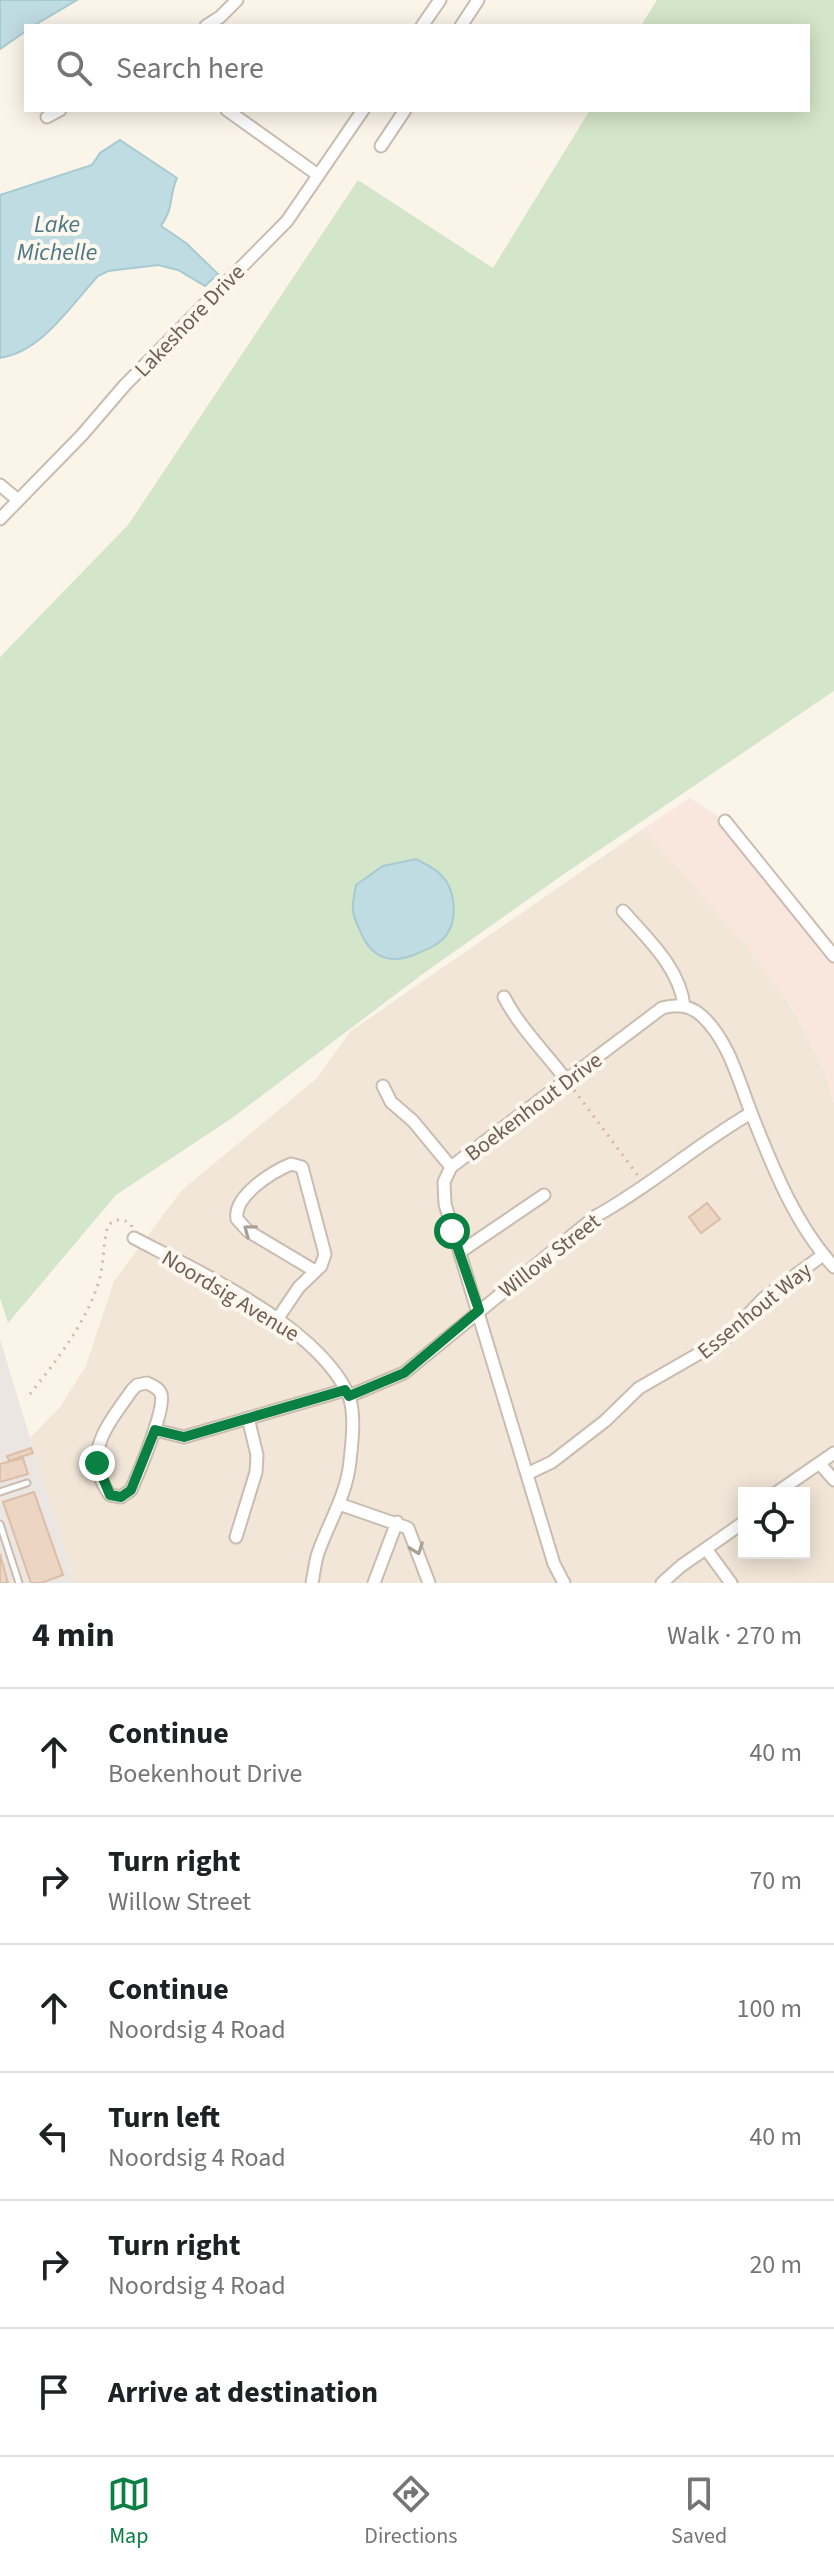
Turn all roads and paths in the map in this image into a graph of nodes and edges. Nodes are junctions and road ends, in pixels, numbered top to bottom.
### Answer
1 (237, 0) edge
2 (440, 0) edge
3 (478, 0) edge
4 (209, 24) edge
5 (423, 24) edge
6 (462, 24) edge
7 (56, 112) edge
8 (230, 112) edge
9 (362, 112) edge
10 (404, 112) edge
11 (47, 117) dead end
12 (381, 146) dead end
13 (318, 175) junction
14 (0, 485) edge
15 (18, 500) junction
16 (0, 519) edge
17 (725, 821) dead end
18 (623, 911) dead end
19 (834, 956) edge
20 (504, 997) dead end
21 (684, 1006) junction
22 (567, 1081) junction
23 (383, 1086) dead end
24 (751, 1113) junction
25 (451, 1167) junction
26 (647, 1186) junction
27 (544, 1195) dead end
28 (134, 1238) joint
29 (460, 1252) junction
30 (823, 1255) junction
31 (834, 1267) edge
32 (315, 1271) junction
33 (479, 1310) junction
34 (278, 1318) junction
35 (347, 1393) junction
36 (30, 1394) dead end
37 (248, 1418) junction
38 (155, 1430) junction
39 (834, 1453) edge
40 (820, 1464) junction
41 (529, 1473) junction
42 (834, 1480) edge
43 (27, 1483) dead end
44 (785, 1487) edge
45 (0, 1492) edge
46 (339, 1504) junction
47 (397, 1522) junction
48 (0, 1524) edge
49 (738, 1526) edge
50 (236, 1537) dead end
51 (706, 1549) junction
52 (19, 1583) edge
53 (312, 1583) edge
54 (374, 1583) edge
55 (429, 1583) edge
56 (564, 1583) edge
57 (662, 1583) edge
58 (731, 1583) edge

1 - 4 street
2 - 5 street
3 - 6 street
7 - 11 street
8 - 13 street
9 - 13 street, Lakeshore Drive
10 - 12 street
13 - 15 street, Lakeshore Drive
14 - 15 street
15 - 16 street, Lakeshore Drive
17 - 19 street
18 - 21 street
20 - 22 street
21 - 22 street, Boekenhout Drive
21 - 24 street
22 - 25 street, Boekenhout Drive
22 - 26 path
23 - 25 street
24 - 26 street, Willow Street
24 - 30 street
25 - 29 street, Boekenhout Drive
26 - 33 street, Willow Street
27 - 29 street
28 - 34 street, Noordsig Avenue
28 - 36 path
29 - 33 street, Boekenhout Drive
30 - 31 street
30 - 41 street, Essenhout Way
32 -> 32 street
32 - 34 street
33 - 35 street, Willow Street
33 - 41 street, Boekenhout Drive
34 - 35 street, Noordsig Avenue
35 - 37 street, Willow Street
35 - 46 street
37 - 38 street, Willow Street
37 - 50 street
38 - 38 street
39 - 40 street
40 - 42 street
40 - 44 street
41 - 56 street, Boekenhout Drive
43 - 45 lane
46 - 47 street
46 - 53 street
47 - 54 street
47 -> 55 street
48 - 52 lane
49 - 51 street
51 - 57 street
51 - 58 street

